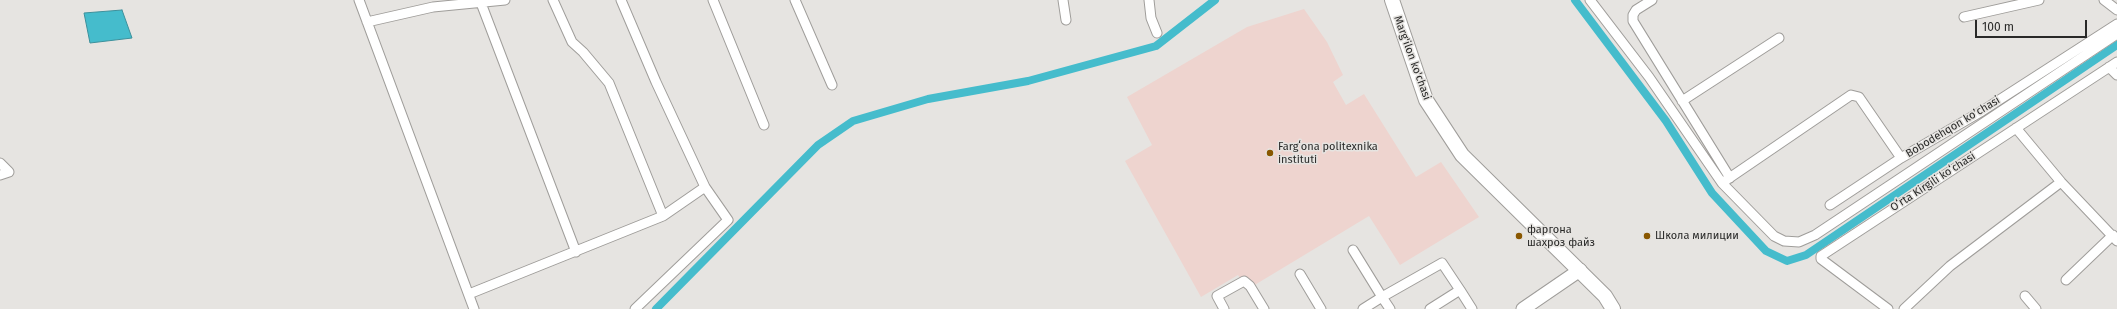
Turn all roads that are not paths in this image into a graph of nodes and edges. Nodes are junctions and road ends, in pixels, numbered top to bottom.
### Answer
1 (359, 0) edge
2 (499, 0) edge
3 (553, 0) edge
4 (621, 0) edge
5 (713, 0) edge
6 (795, 0) edge
7 (1063, 0) edge
8 (1149, 0) edge
9 (1392, 0) edge
10 (1590, 0) edge
11 (1652, 0) edge
12 (2039, 0) edge
13 (2104, 0) edge
14 (481, 3) junction
15 (2117, 10) edge
16 (1964, 17) dead end
17 (1066, 20) dead end
18 (367, 22) junction
19 (2117, 24) edge
20 (1157, 33) dead end
21 (2117, 34) edge
22 (1779, 38) dead end
23 (2113, 65) edge
24 (2117, 75) edge
25 (832, 85) dead end
26 (1682, 100) junction
27 (764, 126) dead end
28 (2016, 128) junction
29 (1901, 158) junction
30 (0, 163) edge
31 (0, 175) edge
32 (1730, 178) junction
33 (2061, 182) junction
34 (1722, 183) junction
35 (706, 187) junction
36 (1830, 206) dead end
37 (663, 216) junction
38 (2115, 238) edge
39 (1353, 250) dead end
40 (576, 252) junction
41 (1580, 270) junction
42 (1300, 274) dead end
43 (2066, 280) dead end
44 (1460, 290) junction
45 (469, 294) junction
46 (2025, 296) dead end
47 (1382, 297) junction
48 (474, 309) edge
49 (635, 309) edge
50 (1224, 309) edge
51 (1264, 309) edge
52 (1321, 309) edge
53 (1363, 309) edge
54 (1390, 309) edge
55 (1430, 309) edge
56 (1472, 309) edge
57 (1523, 309) edge
58 (1613, 309) edge
59 (1888, 309) edge
60 (1904, 309) edge
61 (2036, 309) edge

1 - 18 street
2 - 14 street
3 - 37 street
4 - 35 street
5 - 27 street
6 - 25 street
7 - 17 street
8 - 20 street
9 - 41 main road, Marg'ilon ko'chasi
10 - 34 street
11 - 26 street
12 - 16 street
13 - 15 street
14 - 18 street
14 - 40 street
18 - 45 street
19 - 29 street, Bobodehqon koʼchasi
21 - 34 street
22 - 26 street
23 - 24 street
23 - 28 street, Oʻrta Kirgili koʻchasi
26 - 32 street
28 - 33 street
28 - 59 street, Oʻrta Kirgili koʻchasi
29 - 32 street, Bobodehqon koʼchasi
29 - 36 street
30 - 31 street
32 - 34 street, Bobodehqon koʼchasi
33 - 38 street
33 - 60 street
35 - 37 street
35 - 49 street
37 - 40 street
38 - 43 street
39 - 47 street
40 - 45 street
41 - 57 street
41 - 58 main road, Marg'ilon ko'chasi
42 - 52 street
44 - 47 street
44 - 55 street
44 - 56 street
45 - 48 street
46 - 61 street
47 - 53 street
47 - 54 street
50 - 51 street

